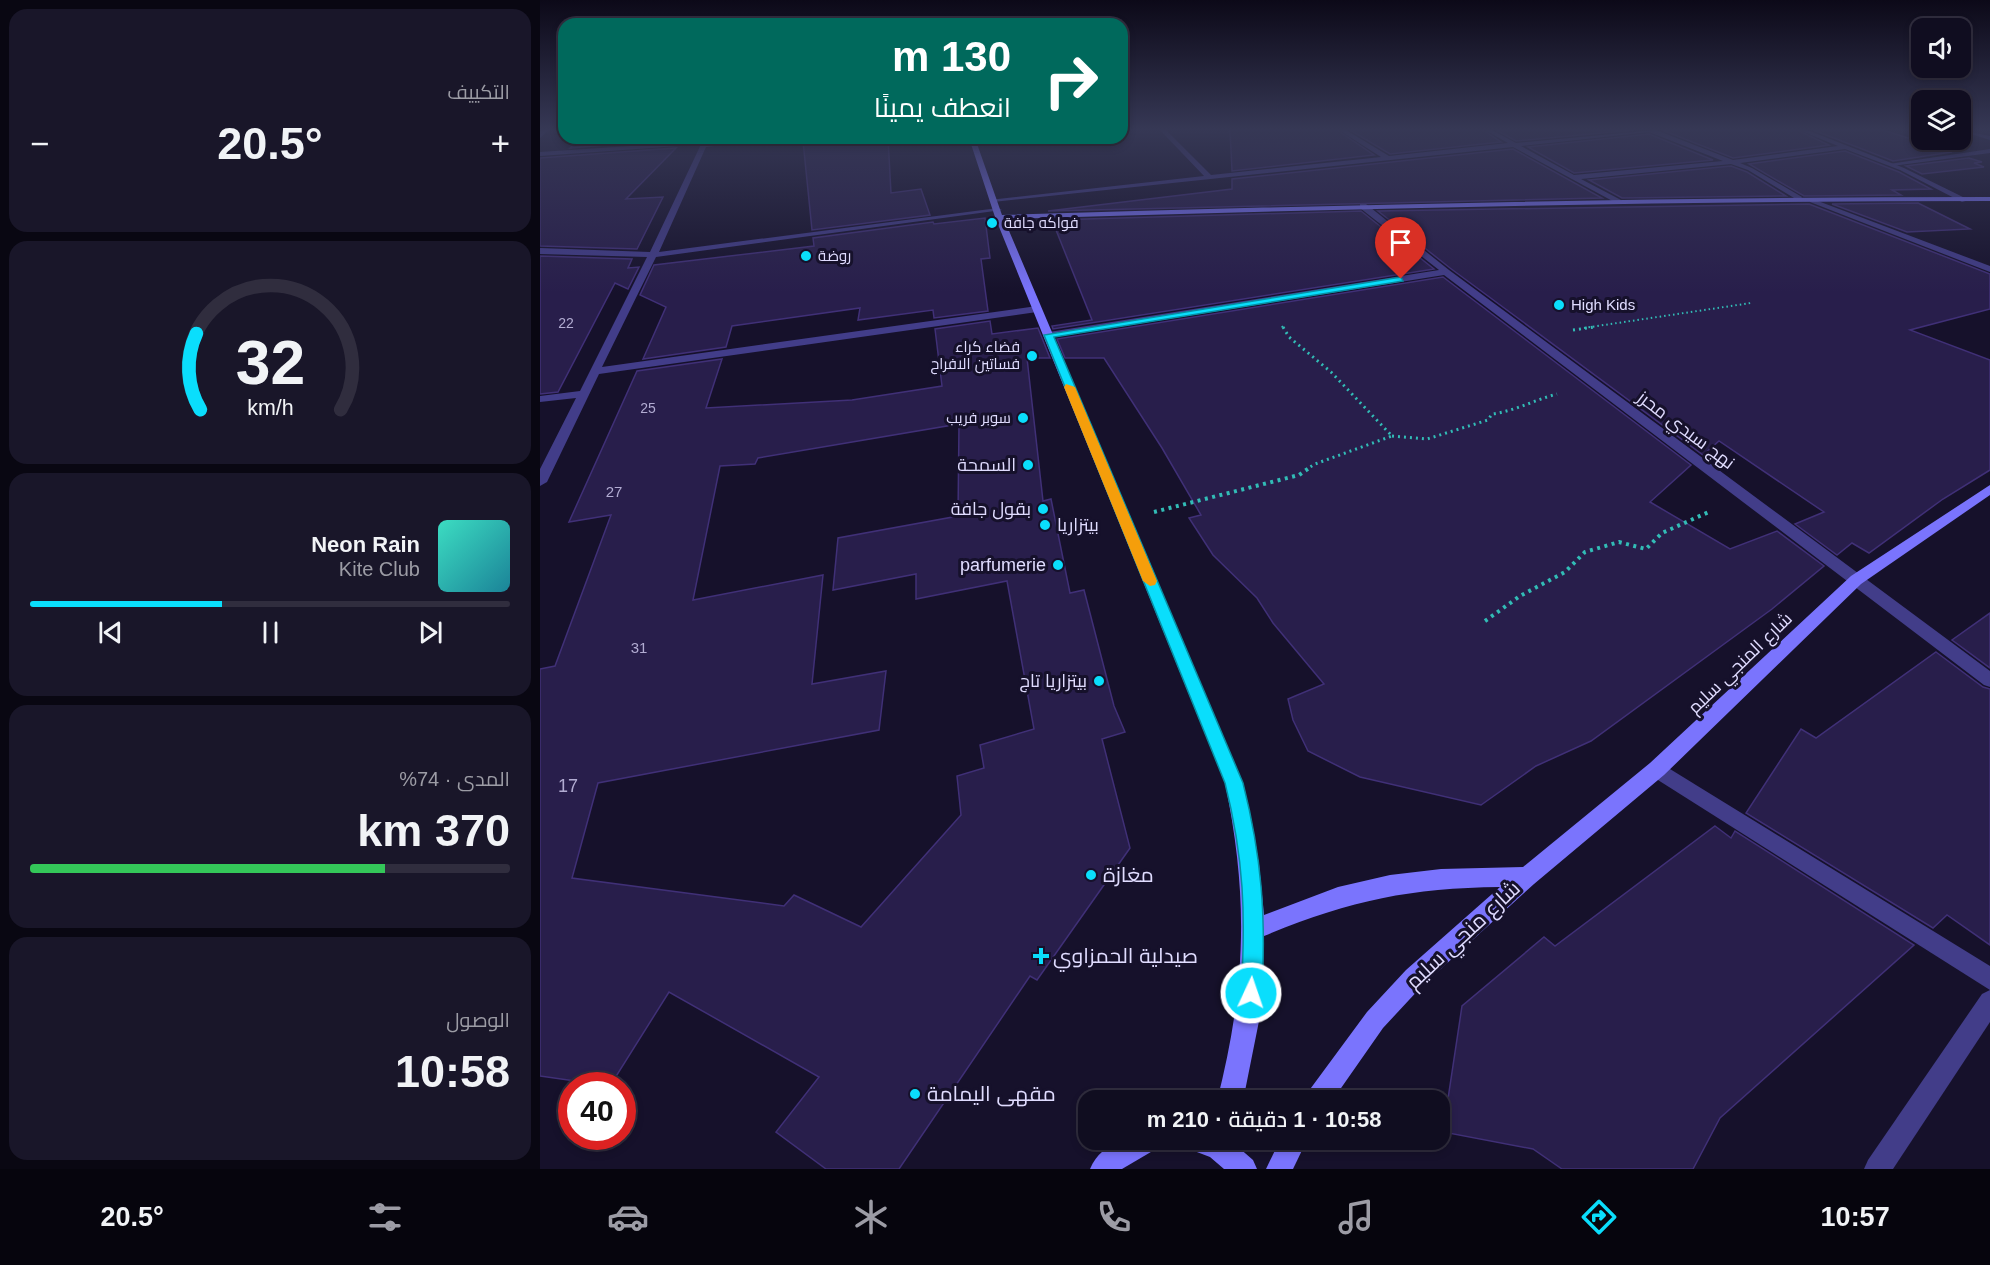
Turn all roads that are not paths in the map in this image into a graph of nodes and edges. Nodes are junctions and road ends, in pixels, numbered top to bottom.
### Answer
1 (685, 185) edge
2 (988, 185) edge
3 (1165, 185) edge
4 (1588, 185) edge
5 (1775, 185) edge
6 (1934, 185) edge
7 (1799, 199) junction
8 (1814, 200) junction
9 (1965, 200) junction
10 (1990, 200) edge
11 (1618, 202) junction
12 (1363, 206) junction
13 (996, 209) junction
14 (540, 251) edge
15 (653, 255) junction
16 (1990, 268) edge
17 (1446, 272) junction
18 (1037, 309) junction
19 (1049, 335) junction
20 (593, 372) junction
21 (582, 394) junction
22 (540, 399) edge
23 (544, 464) edge
24 (540, 482) edge
25 (1990, 489) edge
26 (1856, 580) junction
27 (1990, 680) edge
28 (1658, 769) junction
29 (1527, 877) junction
30 (1255, 929) junction
31 (1990, 979) edge
32 (1990, 1002) edge
33 (1233, 1090) edge
34 (1325, 1090) edge
35 (1128, 1150) edge
36 (1221, 1150) edge
37 (1288, 1150) edge
38 (1103, 1169) edge
39 (1244, 1169) edge
40 (1279, 1169) edge
41 (1876, 1169) edge

1 - 15 street
2 - 13 street
3 - 13 street
4 - 11 street
5 - 7 street
6 - 9 street
7 - 8 street
7 - 11 street
8 - 9 street
8 - 16 street
9 - 10 street
11 - 12 street
12 - 13 street
12 - 17 street, نهج سيدي محرز
13 - 15 street
13 - 18 street
14 - 15 street
15 - 20 street
17 - 19 street
17 - 26 street, نهج سيدي محرز
18 - 19 street
18 - 20 street
19 - 30 street
20 - 21 street
21 - 22 street
21 - 23 street
23 - 24 street
25 - 26 street, شارع المنجي سليم
26 - 27 street, نهج سيدي محرز
26 - 28 street, شارع المنجي سليم
28 - 29 street, شارع المنجي سليم
28 - 31 street
29 - 30 street, شارع منجي سليم
29 - 34 street, شارع منجي سليم
30 - 33 street
32 - 41 street
35 - 38 street
36 - 39 street
37 - 40 street

